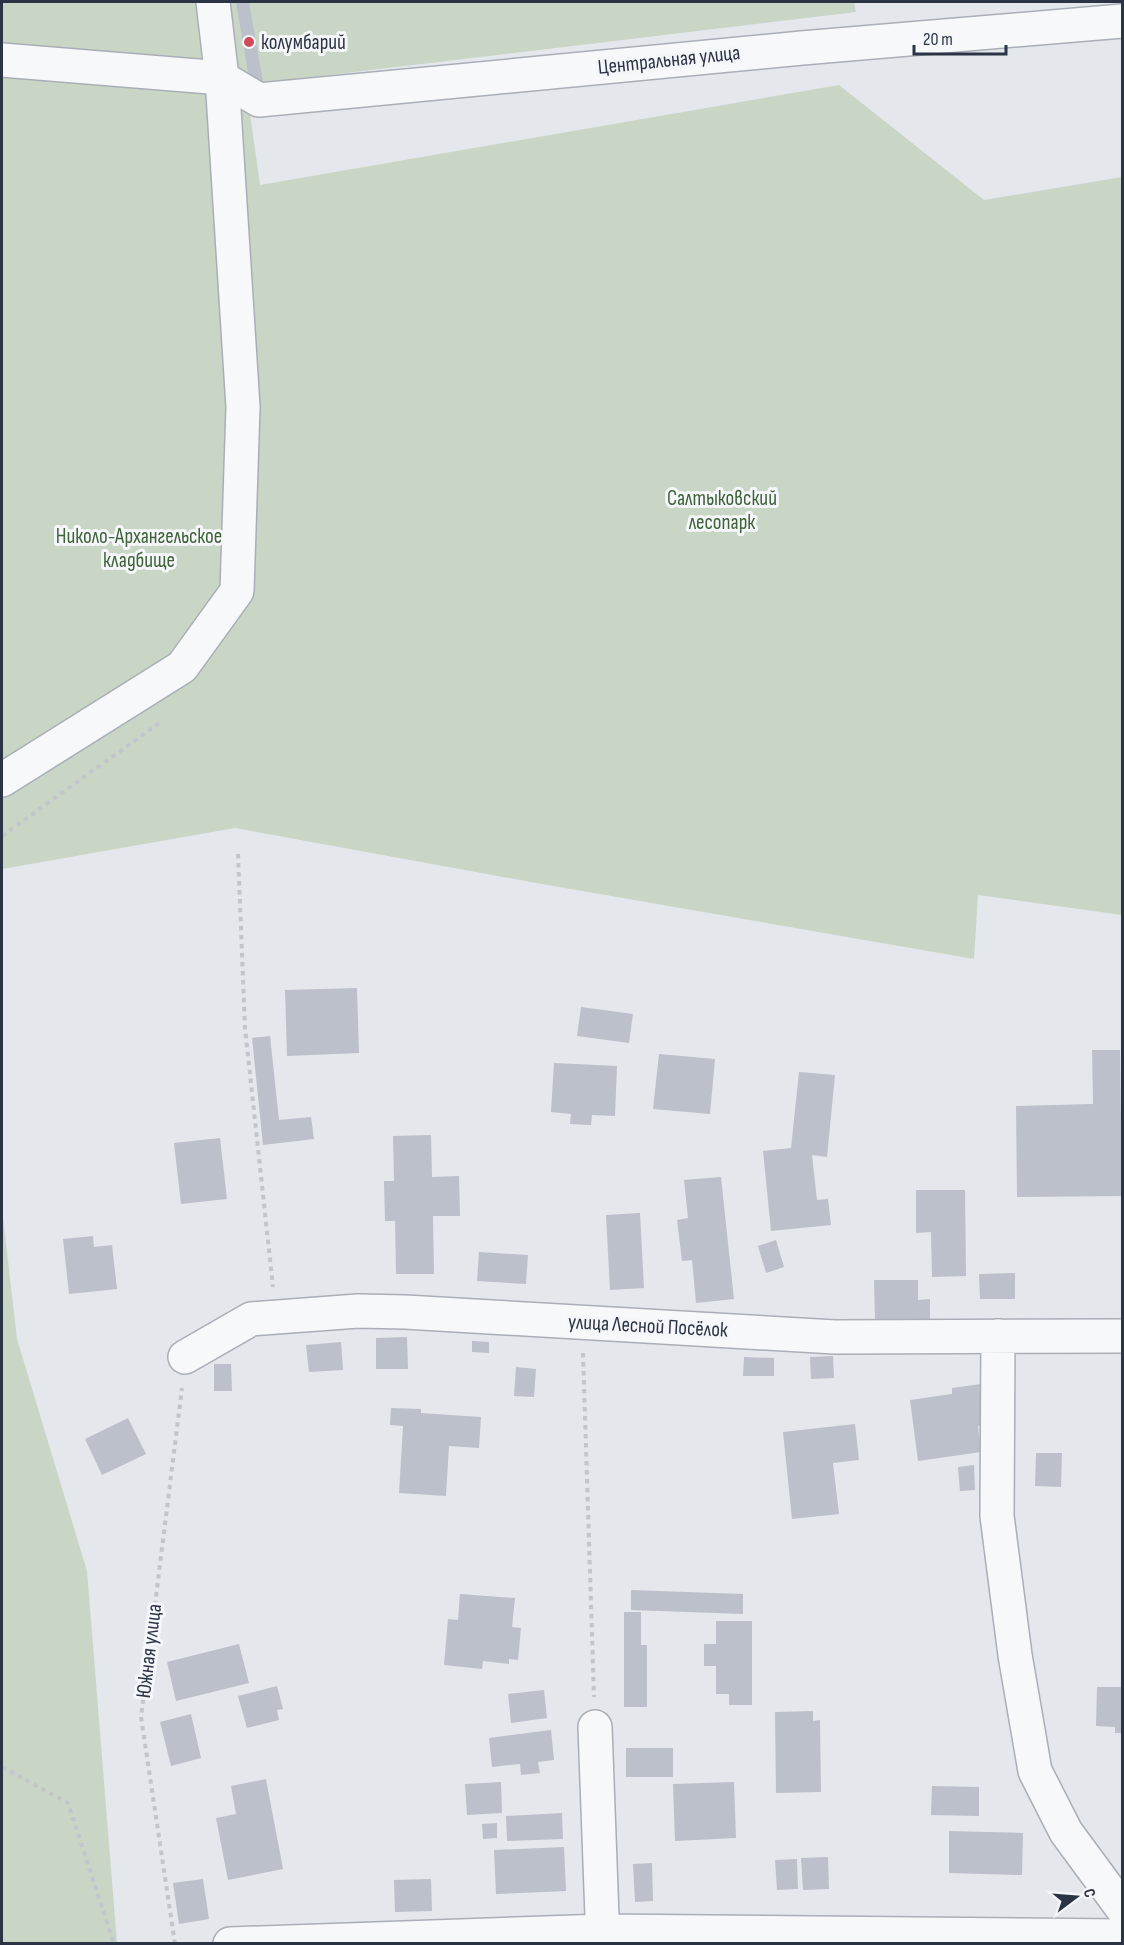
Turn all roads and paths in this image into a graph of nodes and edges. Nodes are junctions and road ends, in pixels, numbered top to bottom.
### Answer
1 (213, 2) edge
2 (1122, 21) edge
3 (2, 60) edge
4 (222, 78) junction
5 (168, 716) dead end
6 (2, 780) edge
7 (2, 836) edge
8 (238, 854) dead end
9 (276, 1318) junction
10 (582, 1322) junction
11 (998, 1336) junction
12 (1122, 1336) edge
13 (185, 1357) joint
14 (595, 1727) joint
15 (2, 1767) edge
16 (1122, 1908) edge
17 (1122, 1936) edge
18 (603, 1937) edge
19 (114, 1944) edge
20 (175, 1944) edge
21 (230, 1944) edge

1 - 4 street
2 - 4 street, Центральная улица
3 - 4 street
4 - 6 street
5 - 7 path
8 - 9 path
9 - 10 street, улица Лесной Посёлок
9 - 13 street, улица Лесной Посёлок
10 - 11 street, улица Лесной Посёлок
10 - 14 path
11 - 12 street, улица Лесной Посёлок
11 - 16 street
13 - 20 path, Южная улица
14 - 18 street
15 - 19 path
17 - 18 street
18 - 21 street

